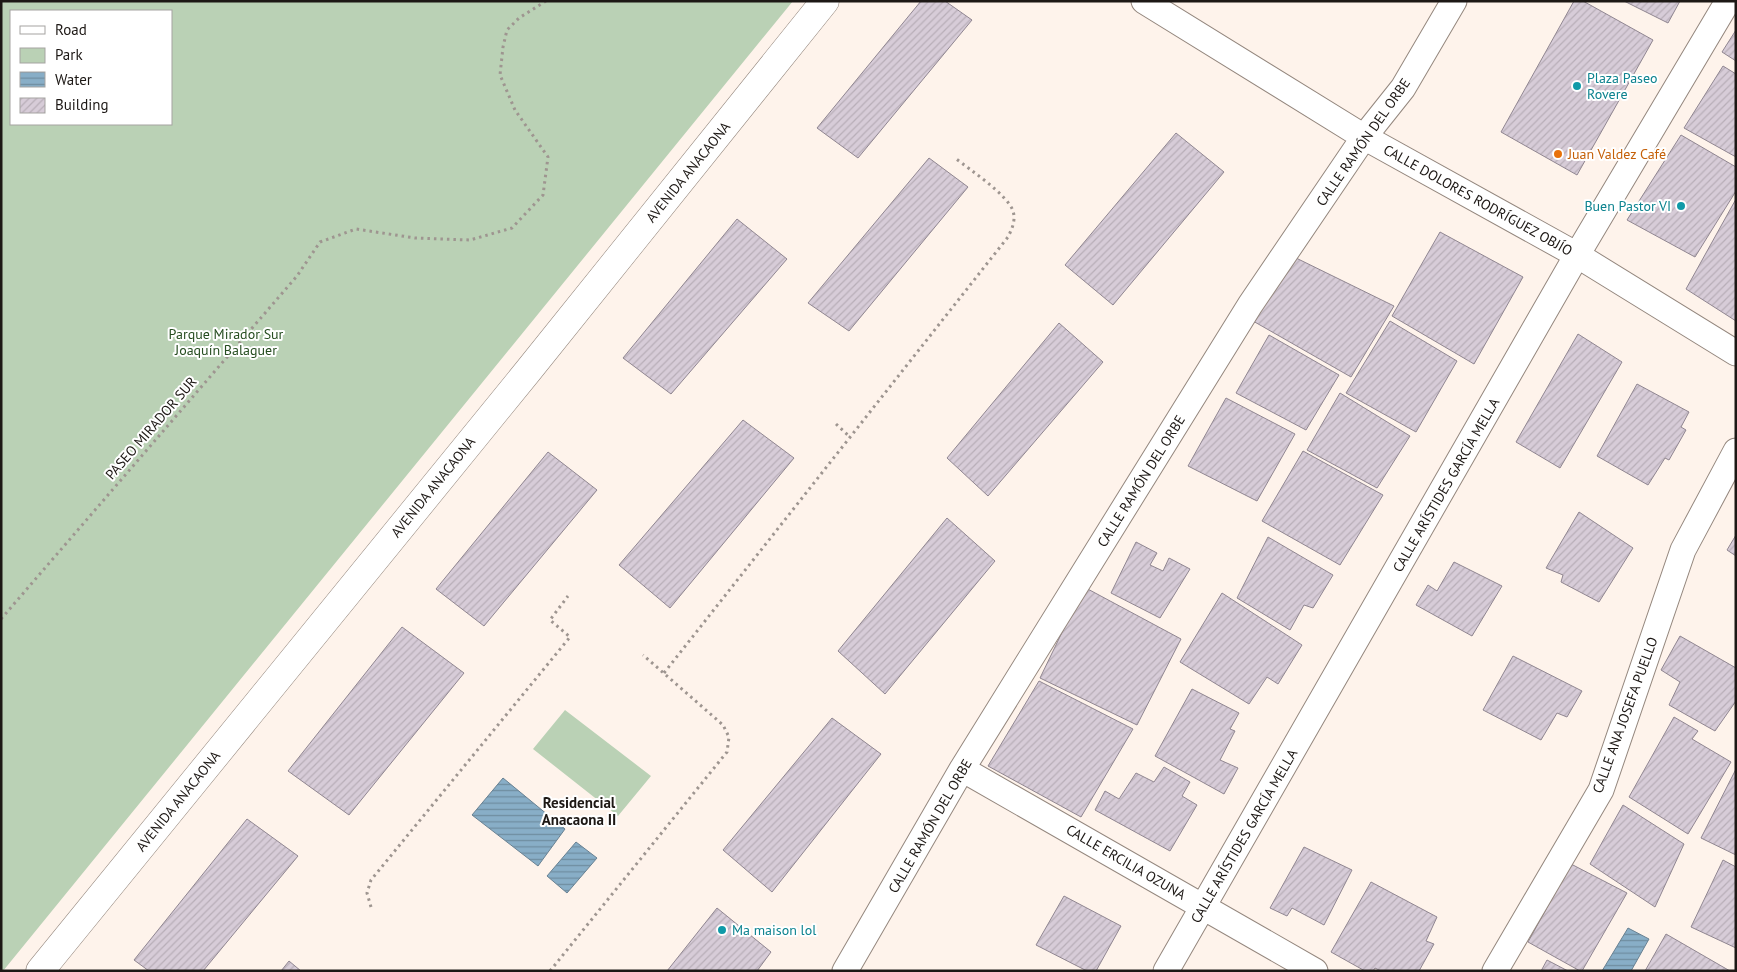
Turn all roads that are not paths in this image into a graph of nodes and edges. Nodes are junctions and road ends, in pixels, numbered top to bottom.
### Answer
1 (825, 1) edge
2 (1144, 1) edge
3 (1454, 1) edge
4 (1728, 1) edge
5 (1364, 137) junction
6 (1578, 255) junction
7 (1736, 353) edge
8 (1736, 450) edge
9 (962, 769) junction
10 (1204, 907) junction
11 (40, 971) edge
12 (845, 971) edge
13 (1166, 971) edge
14 (1315, 971) edge
15 (1495, 971) edge

1 - 11 main road, AVENIDA ANACAONA
2 - 5 street, CALLE DOLORES RODRÍGUEZ OBJÍO
3 - 5 street, CALLE RAMÓN DEL ORBE
4 - 6 street, CALLE ARÍSTIDES GARCÍA MELLA
5 - 6 street, CALLE DOLORES RODRÍGUEZ OBJÍO
5 - 9 street, CALLE RAMÓN DEL ORBE
6 - 7 street, CALLE DOLORES RODRÍGUEZ OBJÍO
6 - 10 street, CALLE ARÍSTIDES GARCÍA MELLA
8 - 15 street, CALLE ANA JOSEFA PUELLO
9 - 10 street, CALLE ERCILIA OZUNA
9 - 12 street, CALLE RAMÓN DEL ORBE
10 - 13 street, CALLE ARÍSTIDES GARCÍA MELLA
10 - 14 street, CALLE ERCILIA OZUNA

